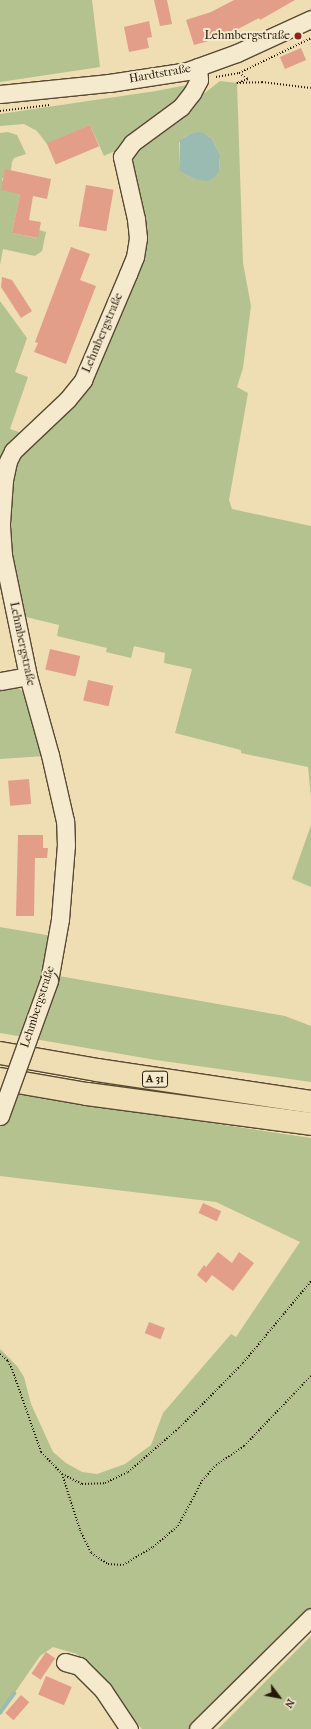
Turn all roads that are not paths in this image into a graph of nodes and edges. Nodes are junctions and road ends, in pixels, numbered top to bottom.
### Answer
1 (311, 19) edge
2 (198, 67) junction
3 (0, 94) edge
4 (28, 676) junction
5 (0, 681) edge
6 (0, 1053) edge
7 (0, 1079) edge
8 (311, 1102) edge
9 (0, 1116) edge
10 (311, 1124) edge
11 (311, 1617) edge
12 (66, 1662) dead end
13 (129, 1729) edge
14 (198, 1729) edge

1 - 2 street, Hardtstraße
2 - 3 street, Hardtstraße
2 - 4 street, Lehmbergstraße
4 - 5 street
4 - 9 street, Lehmbergstraße, bridge
6 - 8 highway, A 31
7 - 10 highway, A 31
11 - 14 street
12 - 13 street

